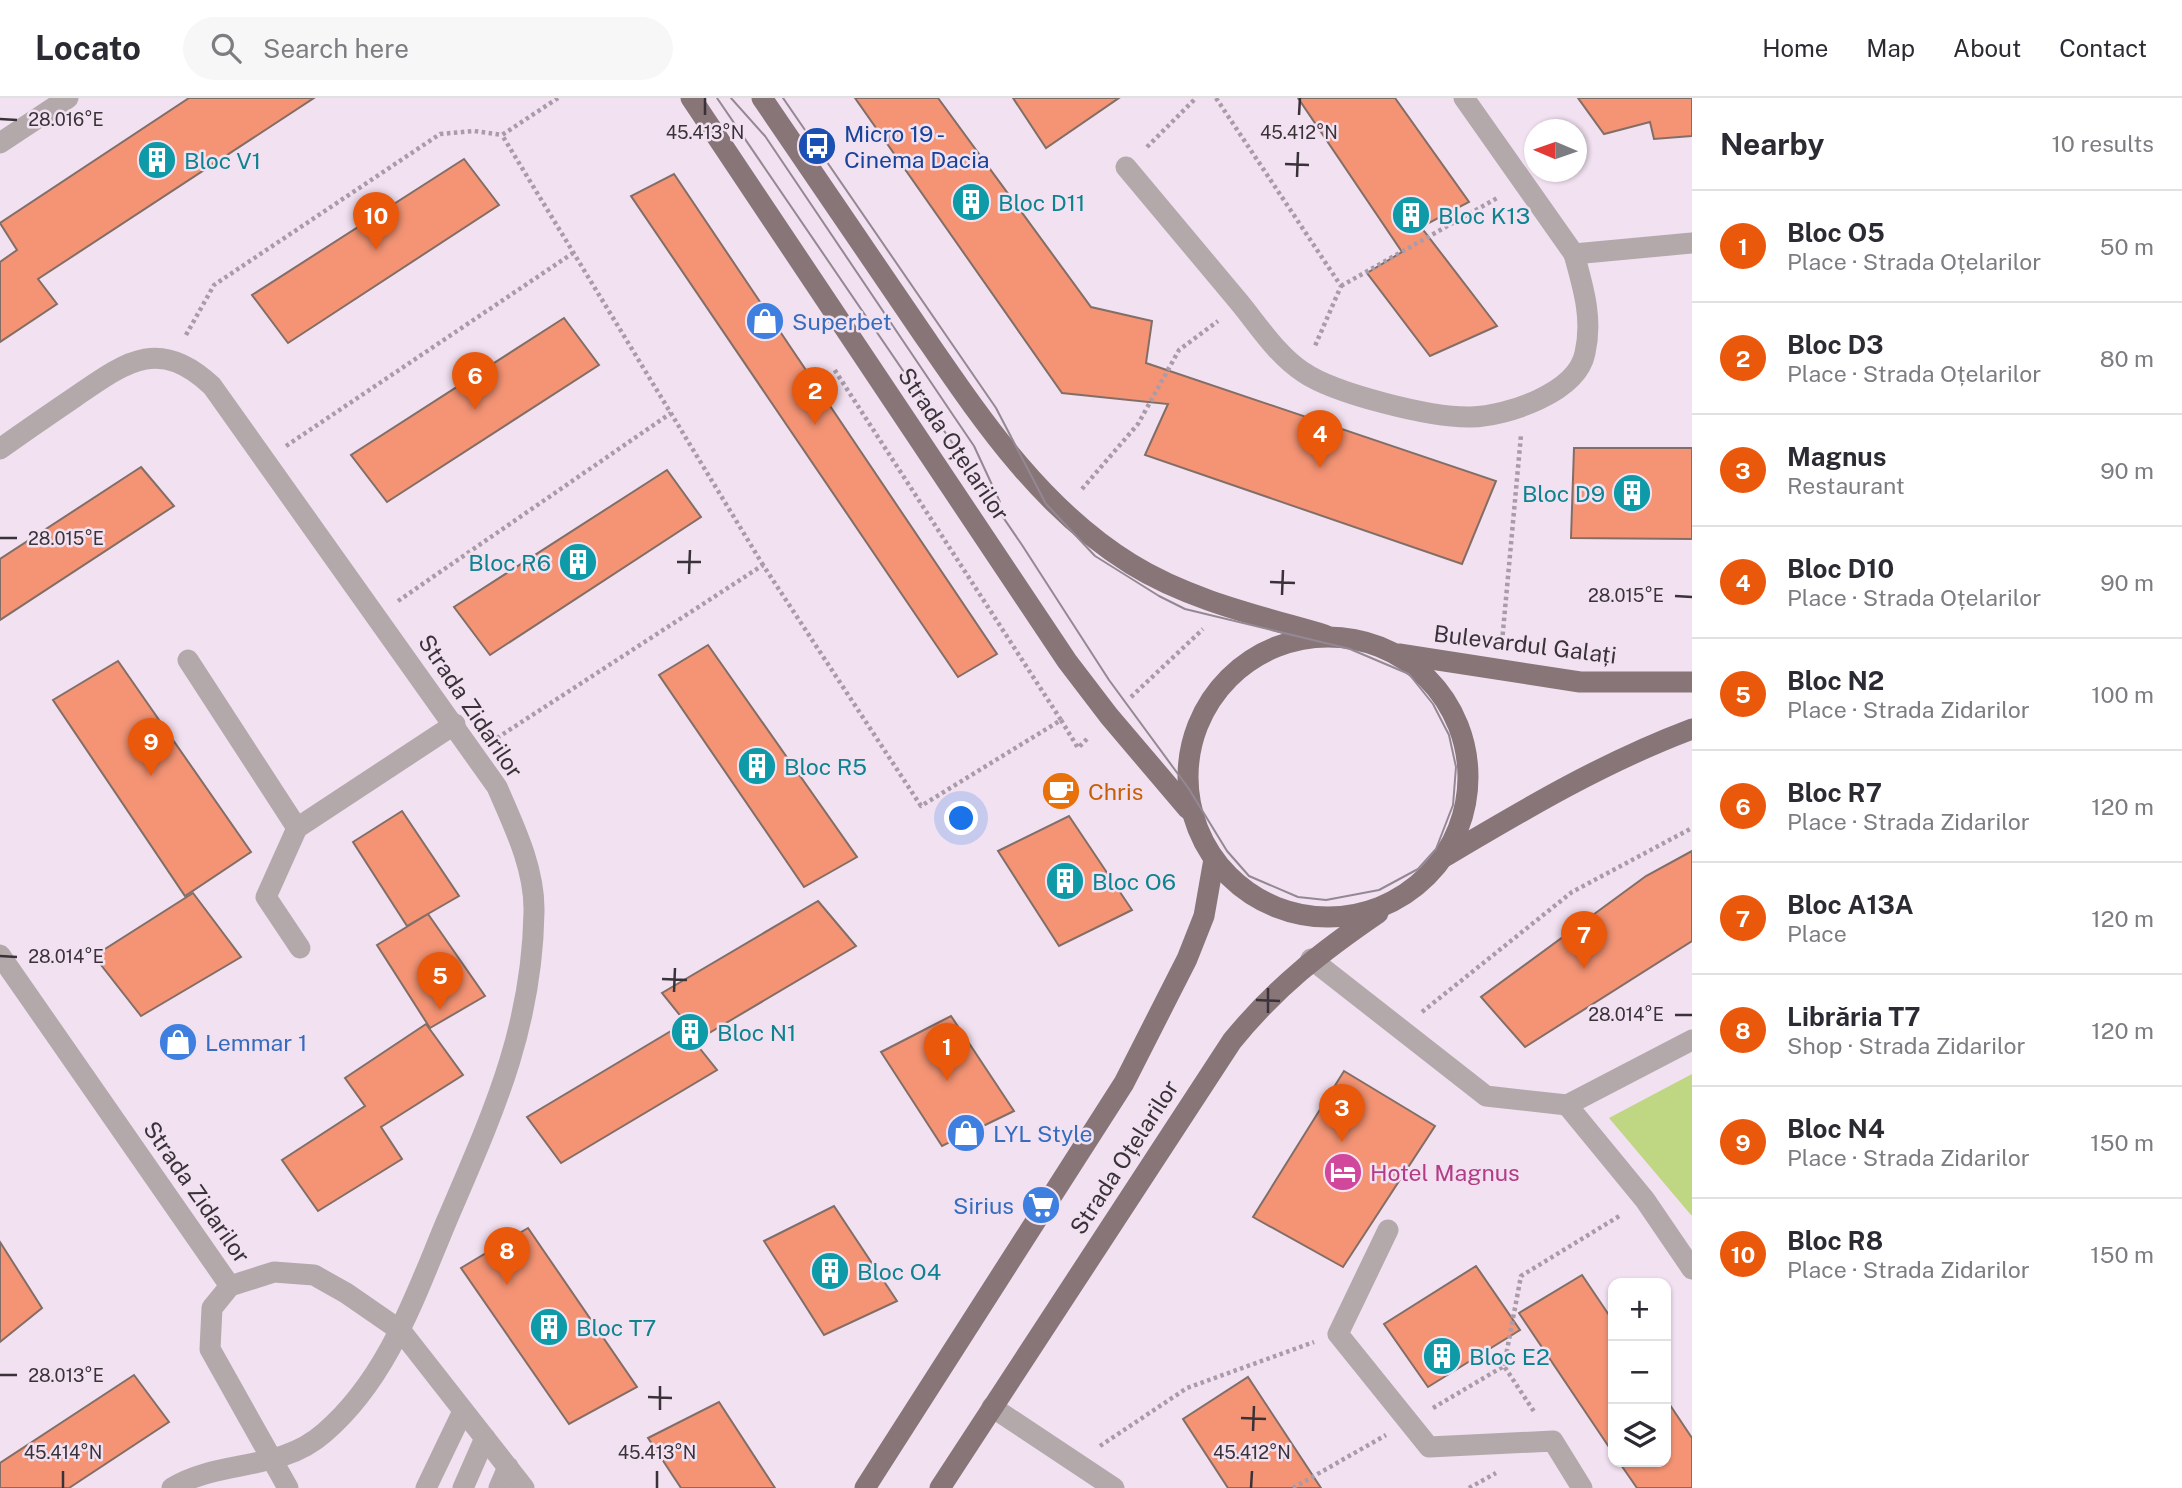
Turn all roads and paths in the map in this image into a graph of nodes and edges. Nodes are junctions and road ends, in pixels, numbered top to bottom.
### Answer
1 (68, 98) edge
2 (558, 98) edge
3 (691, 98) edge
4 (762, 98) edge
5 (1196, 98) edge
6 (1216, 98) edge
7 (1464, 98) edge
8 (502, 135) junction
9 (0, 143) edge
10 (1126, 167) joint
11 (1524, 183) junction
12 (1692, 243) edge
13 (573, 253) junction
14 (1574, 254) junction
15 (1341, 286) junction
16 (1241, 304) junction
17 (828, 360) dead end
18 (176, 362) junction
19 (1303, 372) junction
20 (1524, 406) junction
21 (671, 413) junction
22 (0, 449) edge
23 (265, 460) junction
24 (1062, 513) junction
25 (763, 565) junction
26 (1225, 605) junction
27 (377, 616) junction
28 (1330, 637) junction
29 (1394, 653) junction
30 (188, 660) dead end
31 (1499, 671) junction
32 (1692, 682) edge
33 (1109, 716) junction
34 (1061, 720) junction
35 (455, 724) junction
36 (1692, 729) edge
37 (475, 753) junction
38 (1188, 809) junction
39 (297, 828) junction
40 (1692, 828) edge
41 (1444, 856) junction
42 (1214, 859) junction
43 (1400, 898) junction
44 (300, 948) dead end
45 (0, 955) edge
46 (1311, 960) junction
47 (1402, 1028) junction
48 (1692, 1040) edge
49 (1567, 1105) junction
50 (1646, 1200) junction
51 (1388, 1230) dead end
52 (1684, 1244) edge
53 (1692, 1269) edge
54 (230, 1286) junction
55 (401, 1331) junction
56 (1338, 1334) junction
57 (1504, 1366) dead end
58 (992, 1406) junction
59 (463, 1412) junction
60 (485, 1438) junction
61 (272, 1462) junction
62 (1074, 1463) junction
63 (509, 1467) junction
64 (172, 1488) edge
65 (288, 1488) edge
66 (426, 1488) edge
67 (463, 1488) edge
68 (499, 1488) edge
69 (524, 1488) edge
70 (865, 1488) edge
71 (940, 1488) edge
72 (1114, 1488) edge
73 (1582, 1488) edge

1 - 9 street
2 - 8 path
3 - 33 main road, Strada Oțelarilor
4 - 24 main road, Strada Oțelarilor
5 - 10 path
6 - 15 path
7 - 11 street
8 - 13 path
8 - 18 path
10 - 16 street
11 - 14 street
11 - 15 path
12 - 14 street
13 - 21 path
13 - 23 path
14 - 20 street
15 - 19 path
16 - 19 street
16 - 24 path
17 - 34 path
18 - 22 street, Strada Zidarilor
18 - 23 street, Strada Zidarilor
19 - 20 street
20 - 31 path
21 - 25 path
21 - 27 path
23 - 27 street, Strada Zidarilor
24 - 26 main road, Strada Oțelarilor
25 - 34 path
25 - 37 path
26 - 28 main road, Strada Oțelarilor
26 - 33 path
27 - 35 street, Strada Zidarilor
28 - 29 main road
28 - 38 main road
29 - 31 main road, Bulevardul Galați
29 - 41 main road
30 - 39 street
31 - 32 main road, Bulevardul Galați
33 - 34 path
33 - 38 main road, Strada Oțelarilor
35 - 37 street, Strada Zidarilor
35 - 39 street
36 - 41 main road
37 - 55 street, Strada Zidarilor
38 - 42 main road, Strada Oțelarilor
39 - 44 street
40 - 47 path
41 - 43 main road
42 - 43 main road, Strada Oțelarilor
42 - 70 main road, Strada Oțelarilor
43 - 46 main road, Strada Oțelarilor
45 - 54 street, Strada Zidarilor
46 - 47 street
46 - 58 main road, Strada Oțelarilor
47 - 49 street
48 - 49 street
49 - 50 street
50 - 52 street
50 - 57 path
51 - 56 street
52 - 53 street
54 - 55 street, Strada Zidarilor
54 - 61 street, Strada Zidarilor
55 - 59 street, Strada Zidarilor
55 - 61 street, Strada Zidarilor
56 - 62 path
56 - 73 street
58 - 62 street
58 - 71 main road, Strada Oțelarilor
59 - 60 street, Strada Zidarilor
59 - 66 street
60 - 63 street, Strada Zidarilor
60 - 67 street
61 - 64 street
61 - 65 street, Strada Zidarilor
62 - 72 street
63 - 68 street
63 - 69 street, Strada Zidarilor

